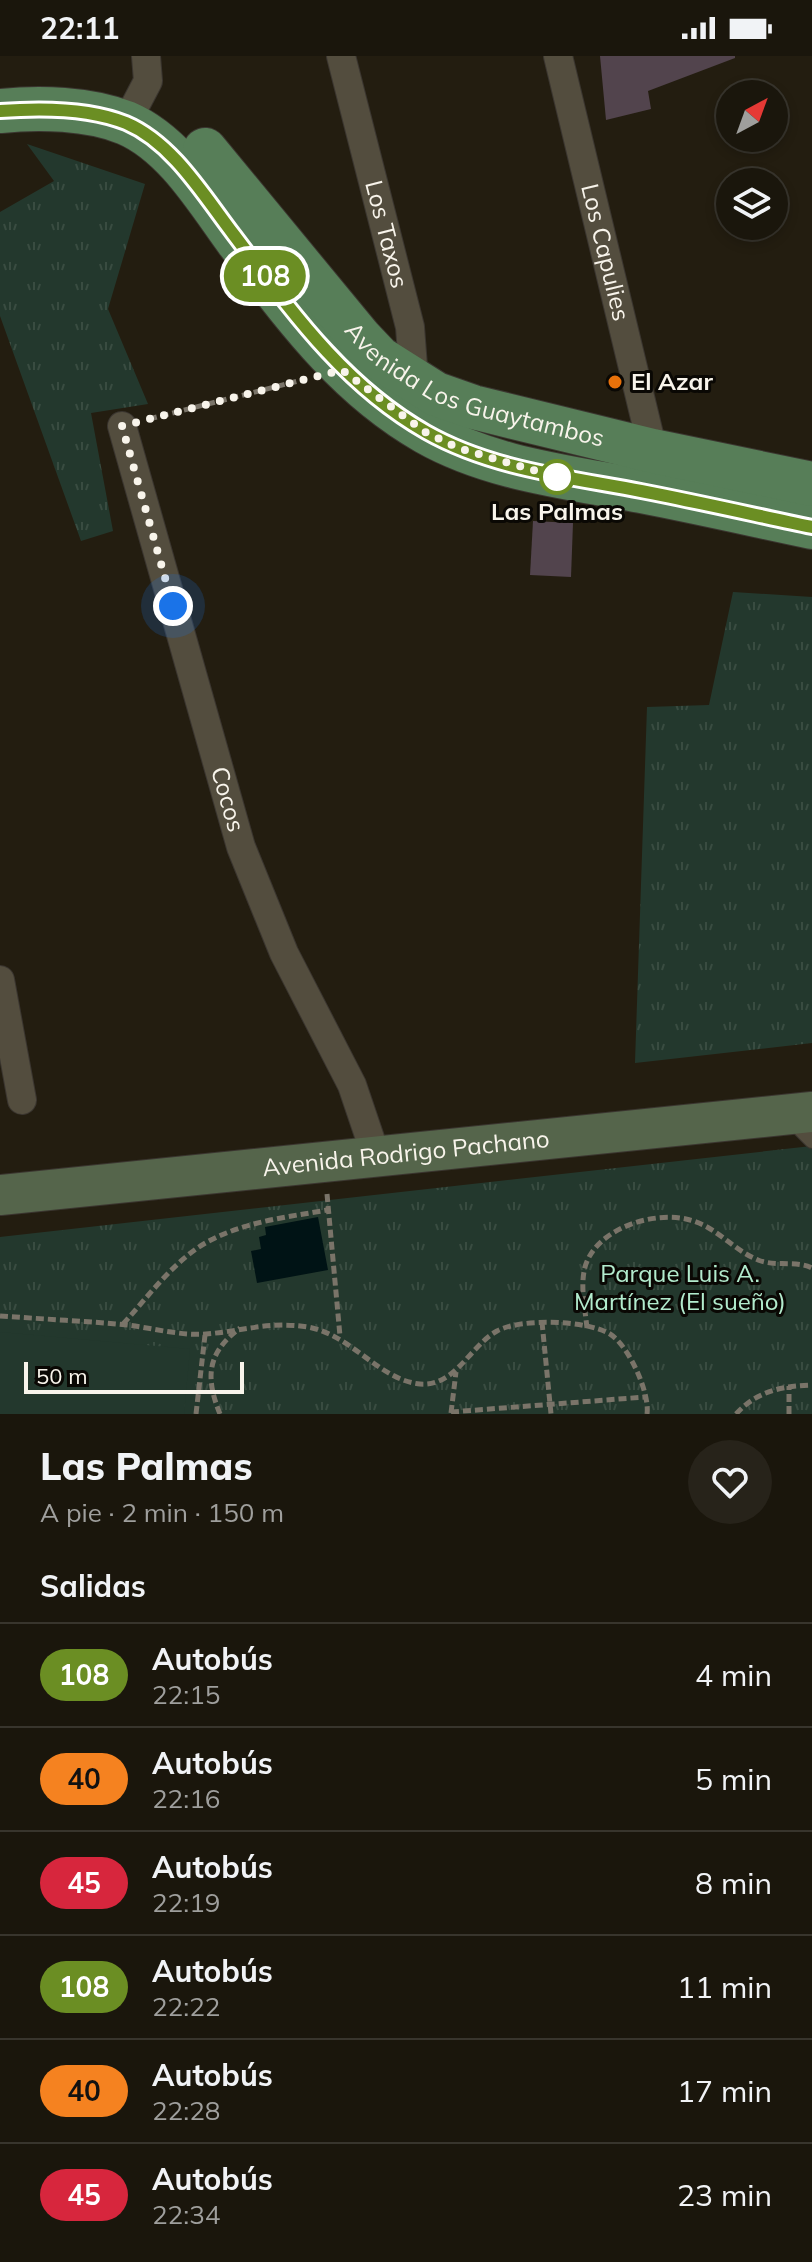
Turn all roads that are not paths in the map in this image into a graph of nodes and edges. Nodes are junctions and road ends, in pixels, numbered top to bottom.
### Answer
1 (146, 56) edge
2 (341, 56) edge
3 (558, 56) edge
4 (0, 98) edge
5 (133, 111) junction
6 (400, 393) junction
7 (122, 426) road end
8 (653, 451) junction
9 (812, 484) edge
10 (812, 527) edge
11 (0, 980) edge
12 (22, 1100) dead end
13 (803, 1123) edge
14 (376, 1156) junction
15 (0, 1195) edge

1 - 5 street
2 - 6 street, Los Taxos
3 - 8 street, Los Capulies
4 - 5 main road, Avenida Los Guaytambos
5 - 6 main road, Avenida Los Guaytambos
5 - 6 main road, Avenida Los Guaytambos
6 - 8 main road, Avenida Los Guaytambos
6 - 10 main road, Avenida Los Guaytambos
7 - 14 street, Cocos
8 - 9 main road, Avenida Los Guaytambos
11 - 12 street
13 - 14 main road, Avenida Rodrigo Pachano
14 - 15 main road, Avenida Rodrigo Pachano

